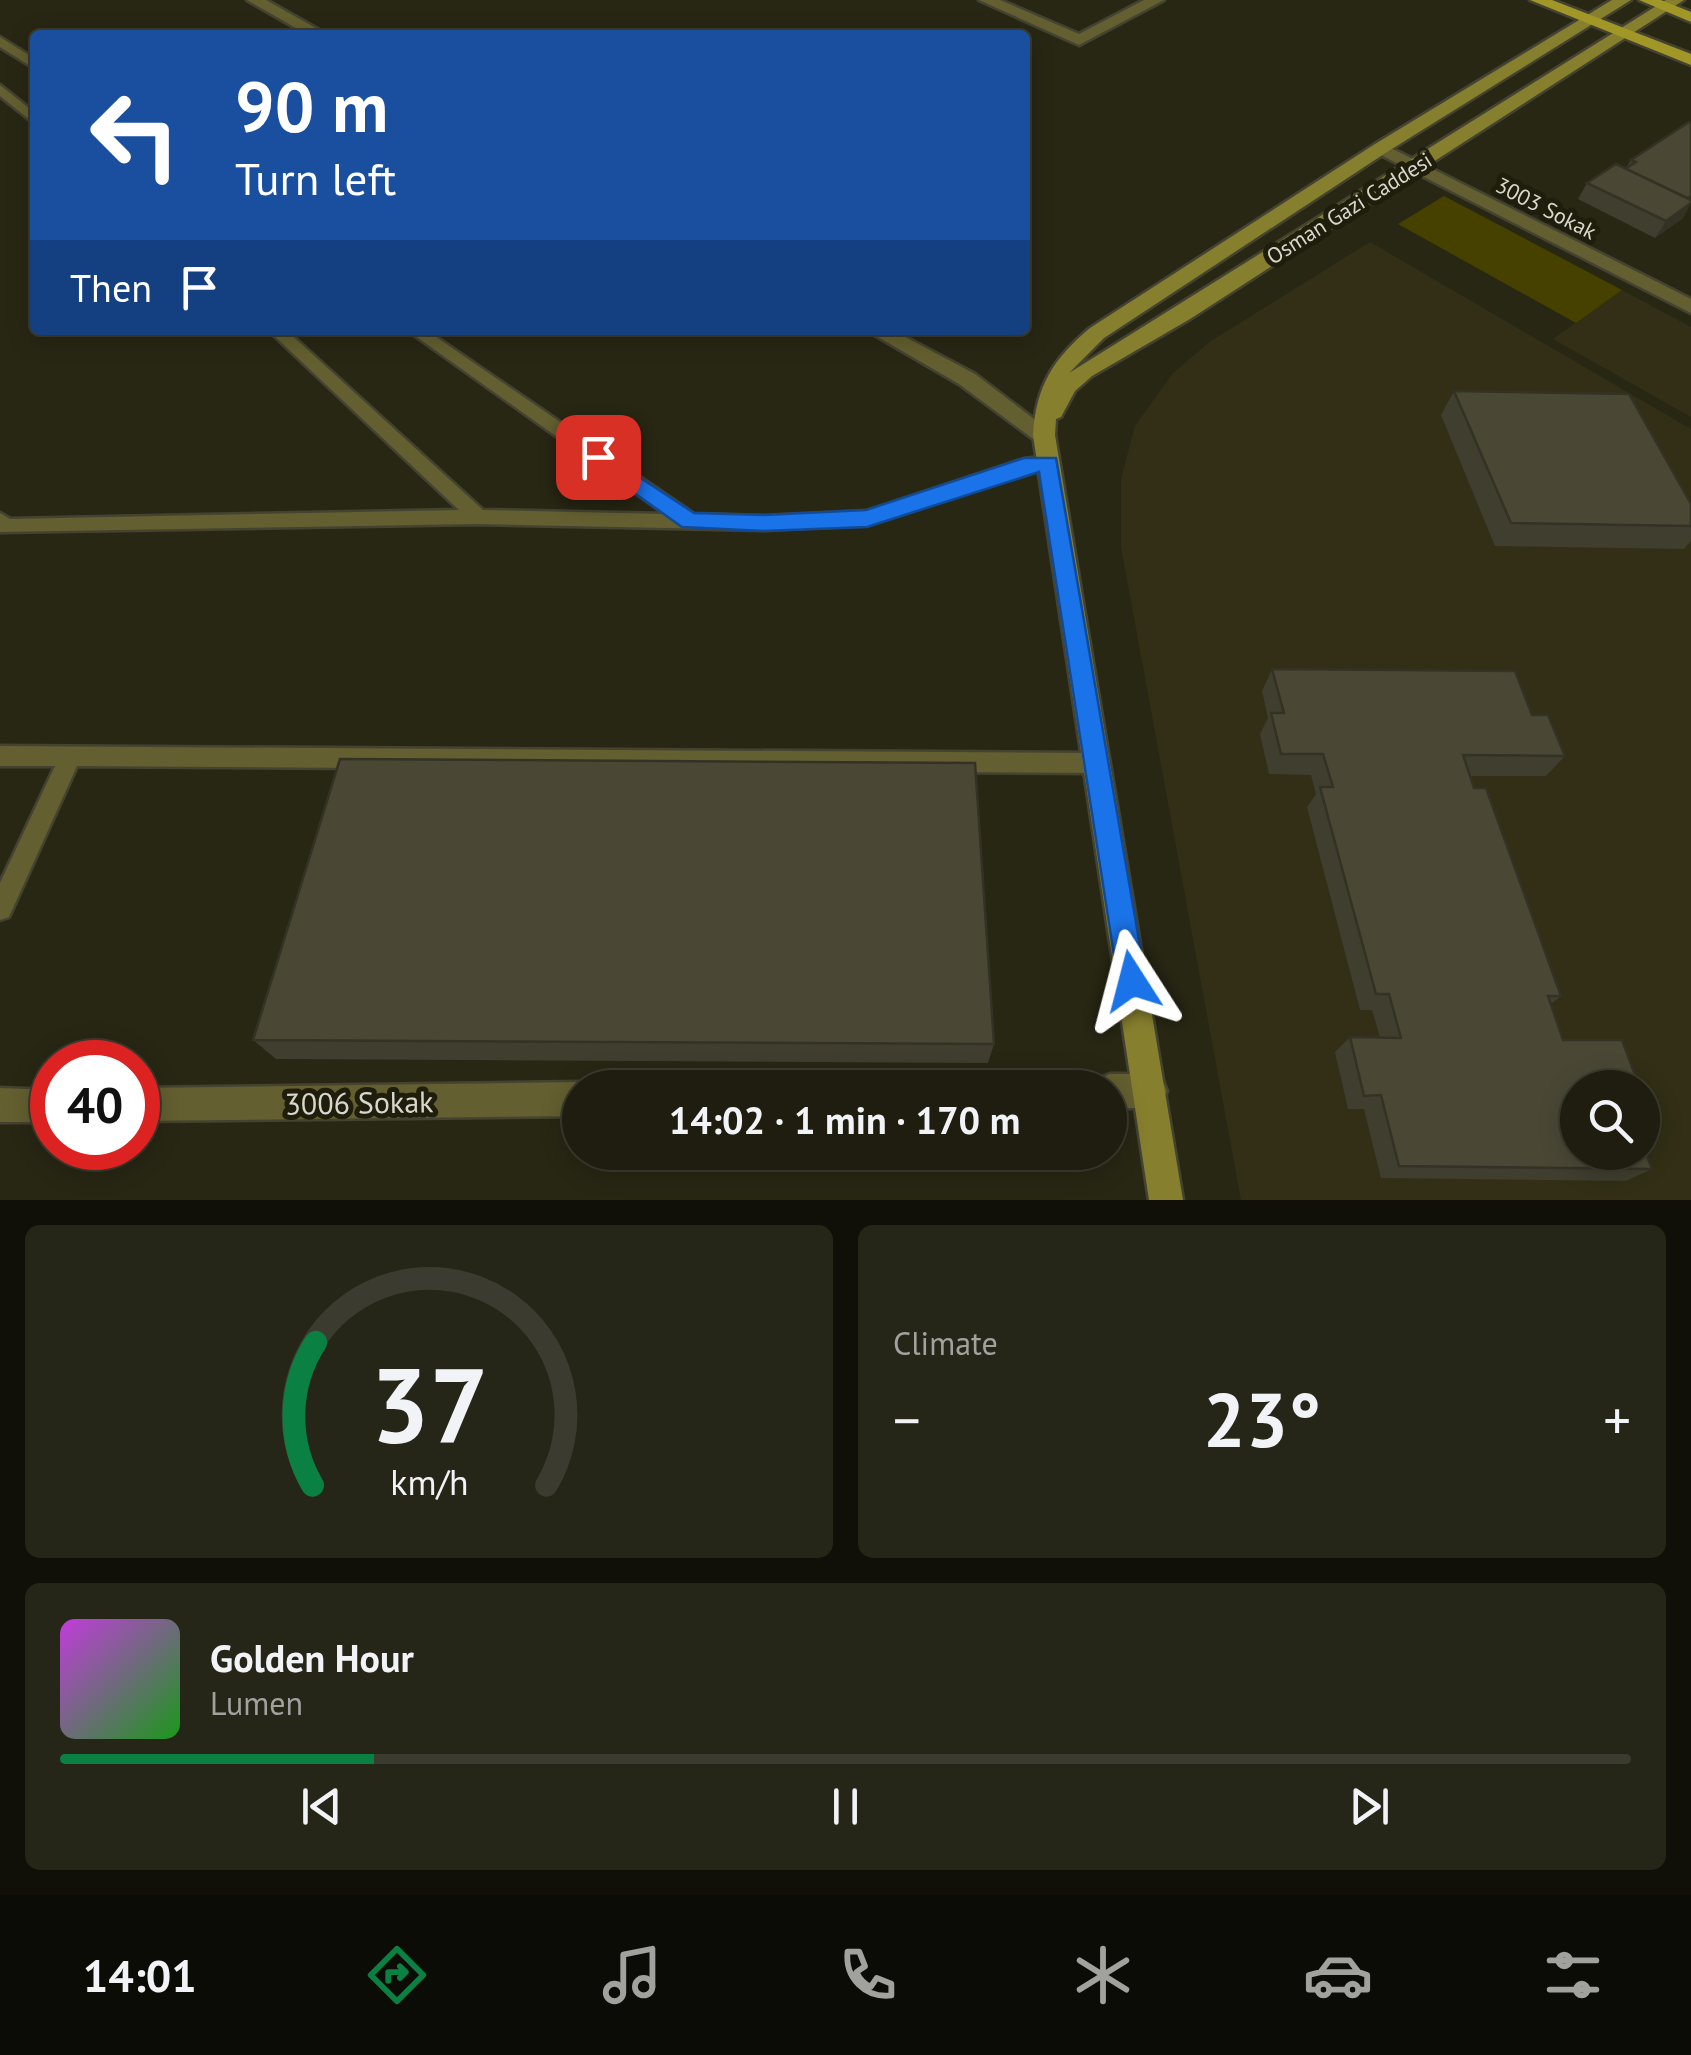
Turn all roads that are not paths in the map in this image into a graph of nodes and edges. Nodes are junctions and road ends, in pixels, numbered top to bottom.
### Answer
1 (254, 0) edge
2 (987, 0) edge
3 (1156, 0) edge
4 (1538, 0) edge
5 (1623, 0) edge
6 (1662, 2) edge
7 (1691, 17) edge
8 (1588, 20) junction
9 (311, 30) edge
10 (1624, 33) junction
11 (0, 41) edge
12 (1691, 60) edge
13 (30, 62) edge
14 (0, 89) edge
15 (30, 116) edge
16 (1381, 148) junction
17 (1416, 166) junction
18 (1691, 307) edge
19 (281, 335) edge
20 (422, 335) edge
21 (885, 335) edge
22 (1046, 450) junction
23 (478, 516) junction
24 (0, 520) edge
25 (689, 521) junction
26 (0, 756) edge
27 (70, 757) junction
28 (1097, 763) junction
29 (0, 909) edge
30 (1127, 1091) edge
31 (1150, 1091) junction
32 (562, 1098) edge
33 (160, 1104) edge
34 (0, 1105) edge
35 (30, 1106) edge
36 (1166, 1200) edge

1 - 9 street
2 - 3 street
4 - 8 main road
5 - 8 street, Osman Gazi Caddesi
6 - 7 main road
6 - 10 street, Osman Gazi Caddesi
8 - 10 main road
8 - 16 street, Osman Gazi Caddesi
10 - 12 main road
10 - 17 street, Osman Gazi Caddesi
11 - 13 lane
14 - 15 lane
16 - 17 street, 3003 Sokak
16 - 22 street, Osman Gazi Caddesi
17 - 18 street, 3003 Sokak
17 - 22 street, Osman Gazi Caddesi
19 - 23 lane
20 - 25 lane
21 - 22 street
22 - 25 lane
22 - 28 street, Osman Gazi Caddesi
23 - 24 lane
23 - 25 lane
26 - 27 lane
27 - 28 lane
27 - 29 lane
28 - 31 street, Osman Gazi Caddesi
30 - 31 street
31 - 36 street, Osman Gazi Caddesi
32 - 33 street, 3006 Sokak
34 - 35 street

